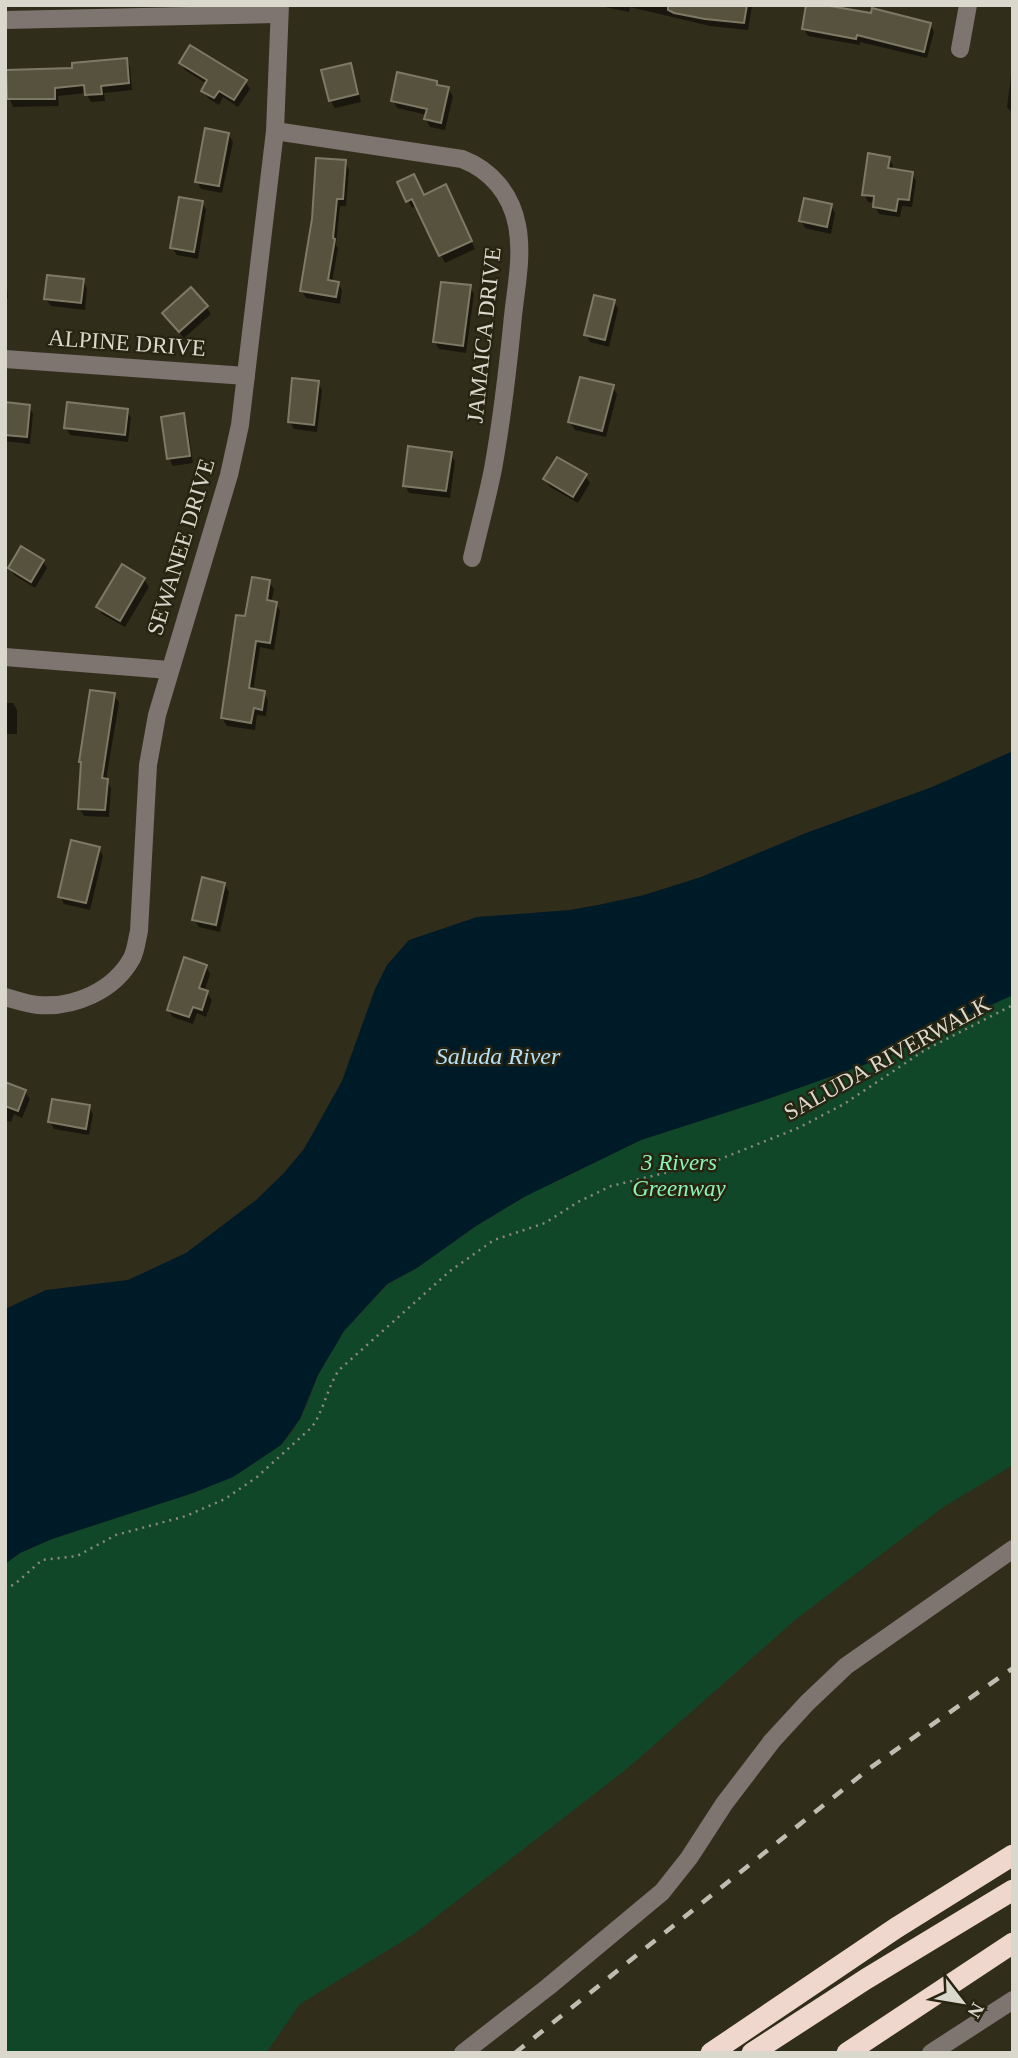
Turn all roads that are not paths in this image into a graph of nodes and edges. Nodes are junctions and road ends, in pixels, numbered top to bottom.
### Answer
1 (968, 5) edge
2 (279, 10) edge
3 (5, 20) edge
4 (960, 49) dead end
5 (275, 131) junction
6 (5, 359) edge
7 (246, 376) junction
8 (472, 558) dead end
9 (5, 657) edge
10 (169, 670) junction
11 (5, 997) edge
12 (1013, 1549) edge
13 (1013, 1853) edge
14 (1013, 1890) edge
15 (1013, 1943) edge
16 (1013, 2000) edge
17 (463, 2053) edge
18 (712, 2053) edge
19 (752, 2053) edge
20 (847, 2053) edge
21 (931, 2053) edge

1 - 4 street
2 - 3 street
2 - 5 street, SEWANEE DRIVE
5 - 7 street, SEWANEE DRIVE
5 - 8 street, JAMAICA DRIVE
6 - 7 street, ALPINE DRIVE
7 - 10 street, SEWANEE DRIVE
9 - 10 street
10 - 11 street, SEWANEE DRIVE
12 - 17 street
13 - 18 highway
14 - 19 highway
15 - 20 highway
16 - 21 street

